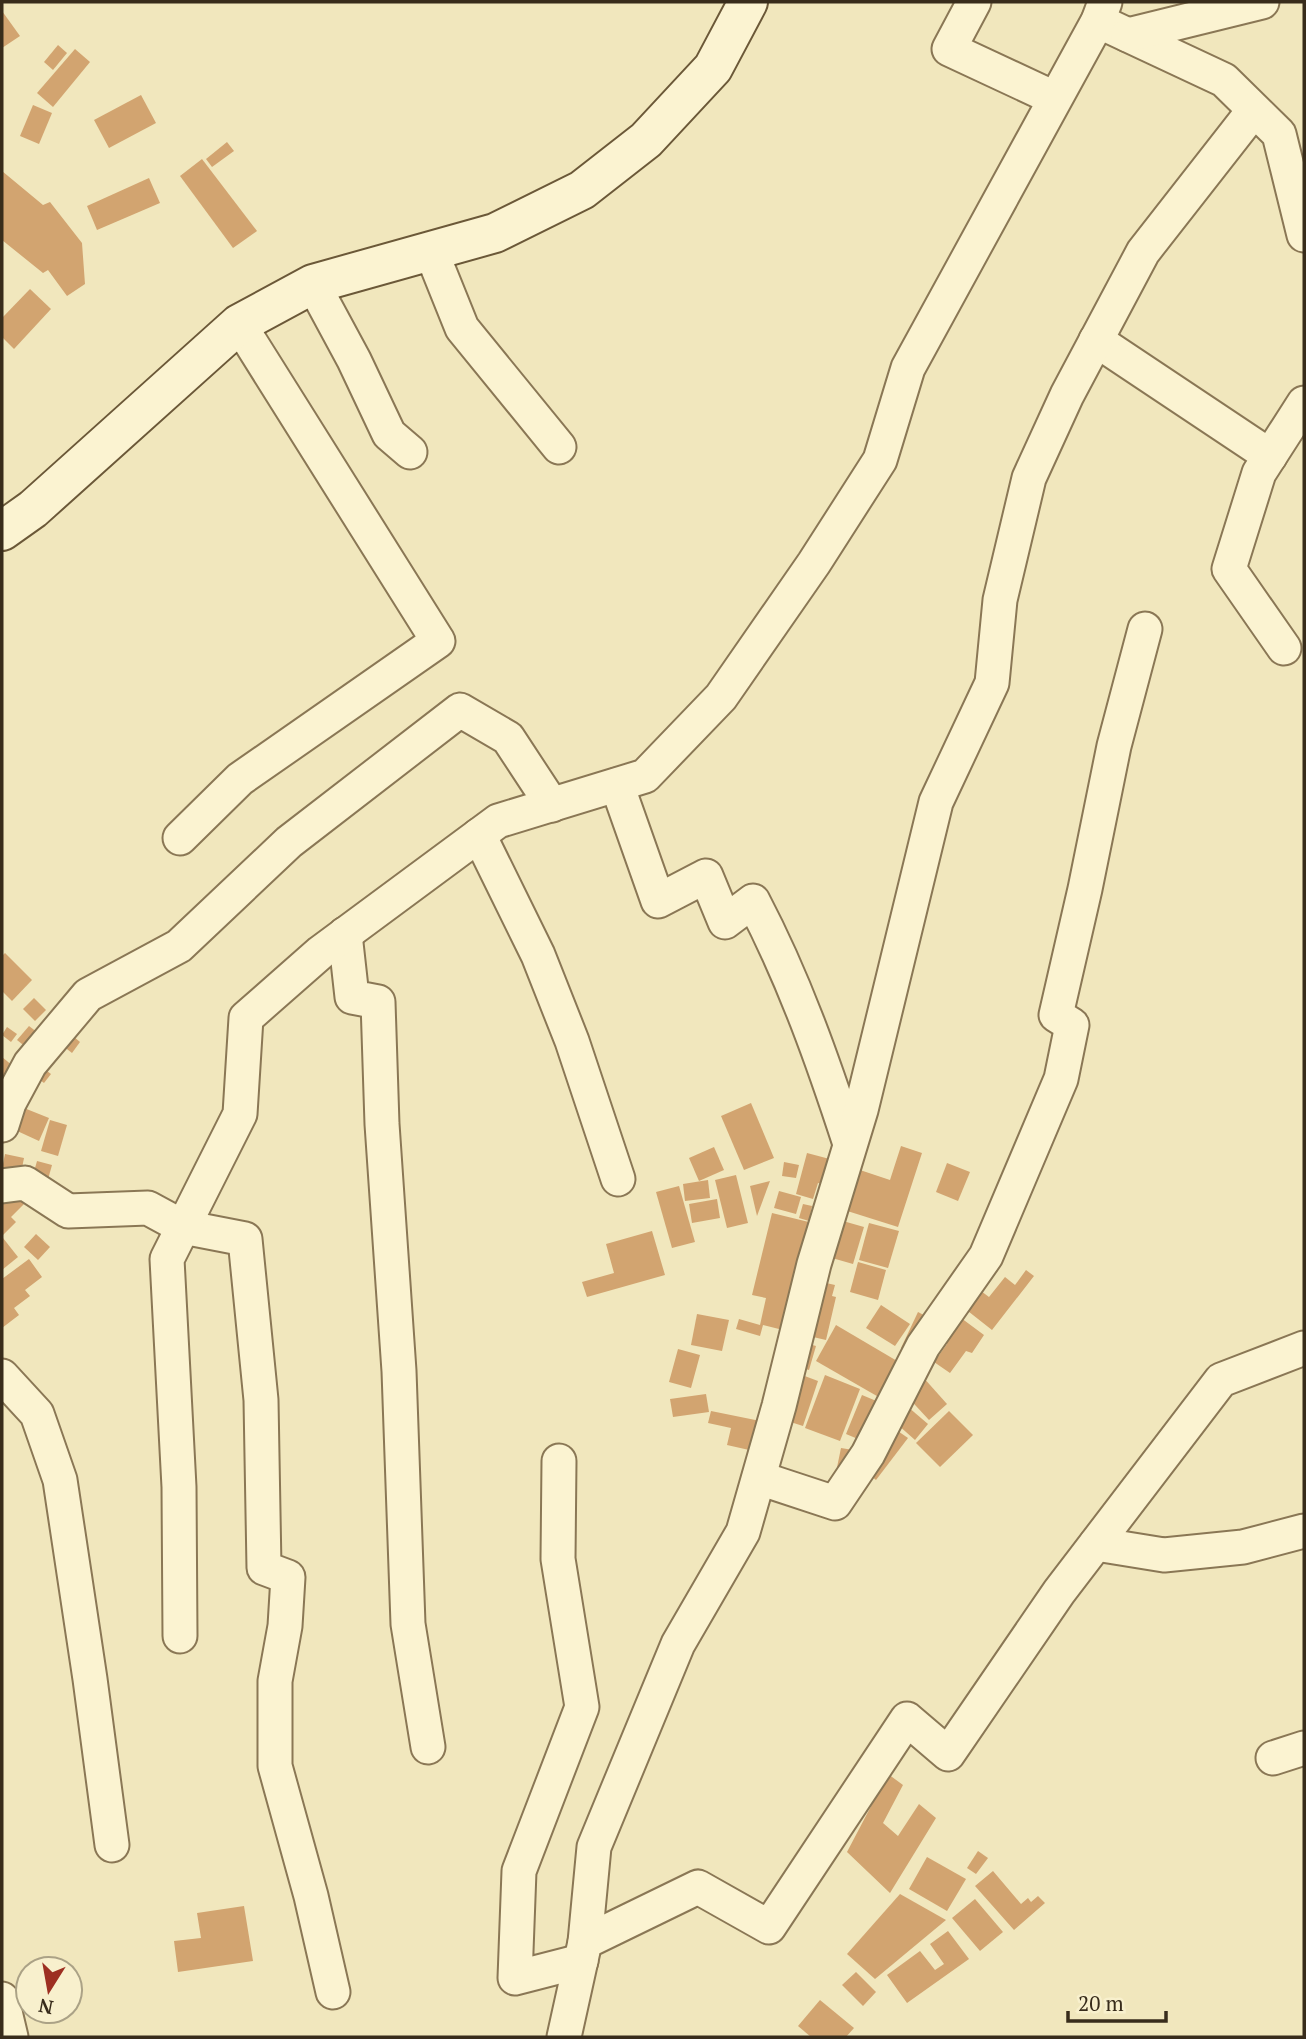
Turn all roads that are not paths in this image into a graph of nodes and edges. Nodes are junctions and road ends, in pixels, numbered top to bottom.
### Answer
1 (748, 2) edge
2 (974, 2) edge
3 (1262, 2) edge
4 (1102, 11) edge
5 (1128, 35) junction
6 (1054, 99) junction
7 (1254, 110) junction
8 (1304, 235) edge
9 (431, 251) junction
10 (313, 284) junction
11 (239, 324) junction
12 (1096, 341) junction
13 (1304, 403) edge
14 (559, 447) dead end
15 (410, 452) dead end
16 (1270, 456) junction
17 (2, 531) edge
18 (1146, 629) dead end
19 (1284, 648) dead end
20 (617, 785) junction
21 (552, 805) junction
22 (479, 835) junction
23 (180, 838) dead end
24 (345, 933) junction
25 (2, 1125) edge
26 (850, 1144) junction
27 (618, 1178) dead end
28 (2, 1186) edge
29 (183, 1227) junction
30 (1304, 1348) edge
31 (2, 1376) edge
32 (559, 1461) dead end
33 (759, 1478) junction
34 (1304, 1531) edge
35 (1096, 1544) junction
36 (180, 1636) dead end
37 (428, 1747) dead end
38 (1304, 1748) edge
39 (1273, 1758) dead end
40 (112, 1845) dead end
41 (583, 1951) junction
42 (333, 1992) dead end
43 (2, 1999) edge
44 (11, 2037) edge
45 (564, 2037) edge

1 - 9 street
2 - 6 street
3 - 5 street
4 - 5 street
4 - 6 street
5 - 7 street
6 - 20 street
7 - 8 street
7 - 12 street
9 - 10 street
9 - 14 street
10 - 11 street
10 - 15 street
11 - 17 street
11 - 23 street
12 - 16 street
12 - 26 street
13 - 16 street
16 - 19 street
18 - 33 street
20 - 21 street
20 - 26 street
21 - 22 street
21 - 25 street
22 - 24 street
22 - 27 street
24 - 29 street
24 - 37 street
26 - 33 street
28 - 29 street
29 - 36 street
29 - 42 street
30 - 35 street
31 - 40 street
32 - 41 street
33 - 41 street
34 - 35 street
35 - 41 street
38 - 39 street
41 - 45 street
43 - 44 street

